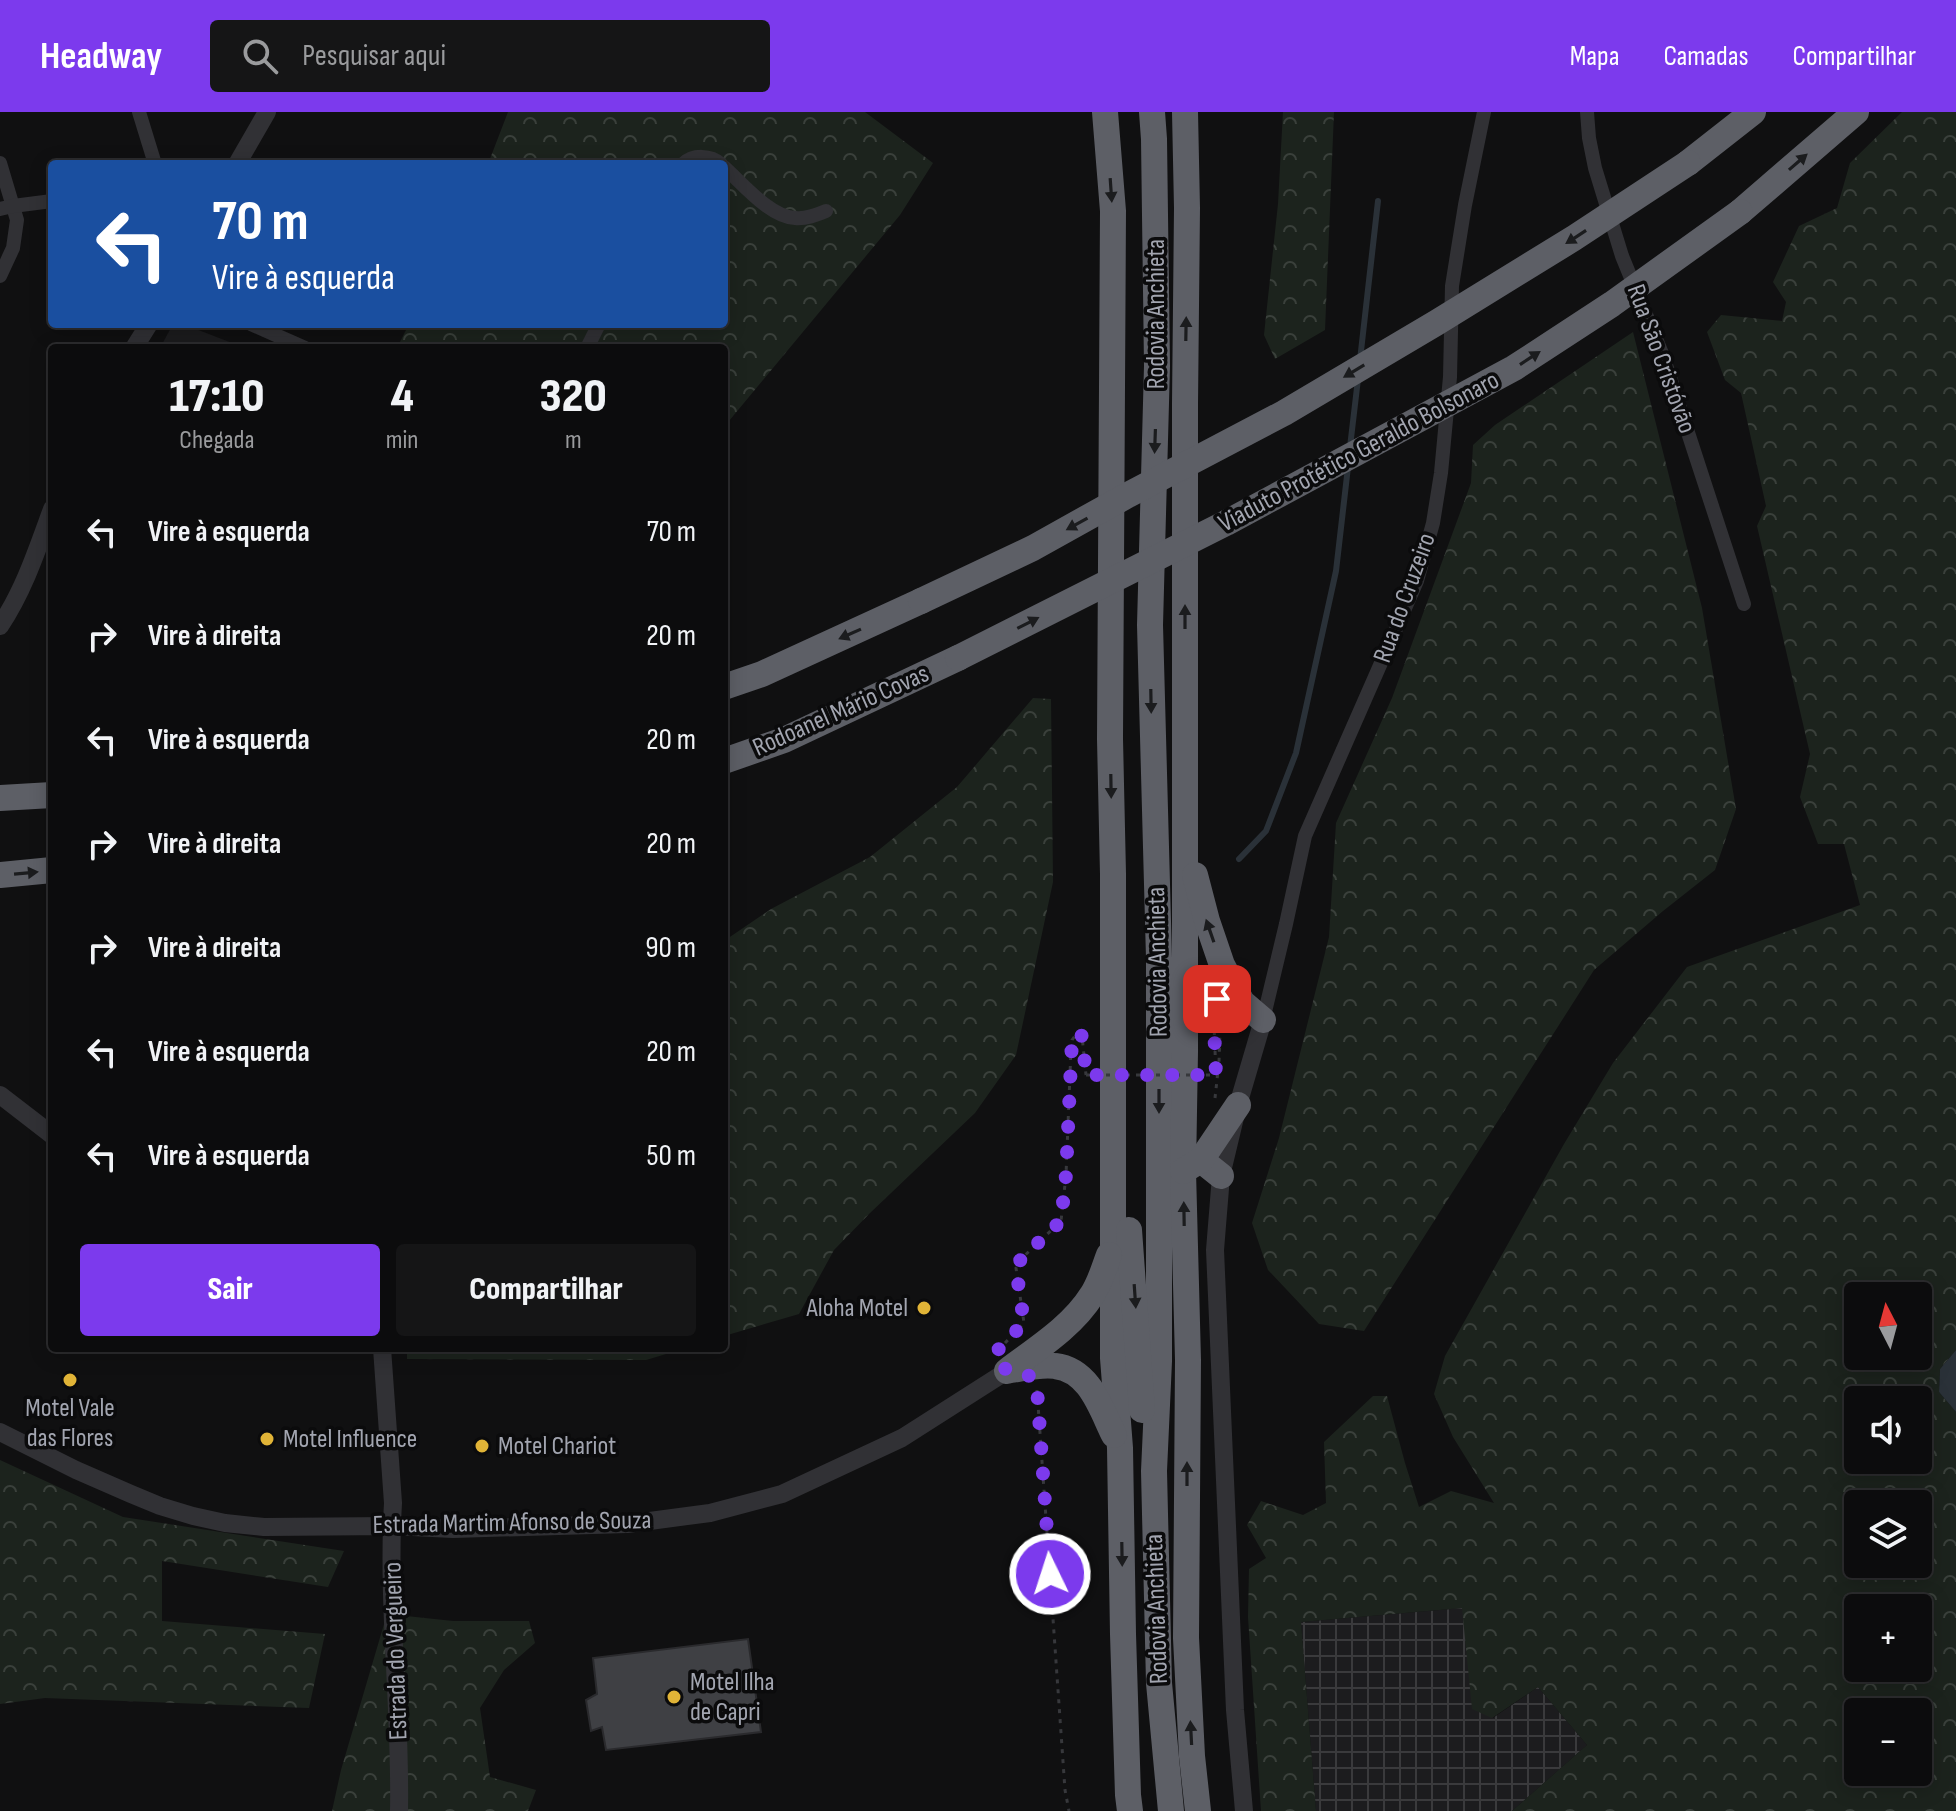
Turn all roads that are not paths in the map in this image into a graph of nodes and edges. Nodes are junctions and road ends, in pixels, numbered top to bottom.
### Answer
1 (139, 112) edge
2 (267, 112) edge
3 (1105, 112) edge
4 (1152, 112) edge
5 (1185, 112) edge
6 (1484, 112) edge
7 (1753, 112) edge
8 (1856, 112) edge
9 (1588, 113) edge
10 (154, 160) edge
11 (239, 160) edge
12 (688, 160) edge
13 (717, 160) edge
14 (0, 163) edge
15 (728, 170) edge
16 (48, 202) edge
17 (6, 208) edge
18 (826, 211) dead end
19 (0, 276) edge
20 (260, 328) edge
21 (296, 344) edge
22 (48, 520) edge
23 (1744, 604) dead end
24 (0, 626) edge
25 (958, 658) joint
26 (728, 686) edge
27 (728, 760) edge
28 (48, 795) edge
29 (0, 798) edge
30 (1185, 815) junction
31 (48, 870) edge
32 (0, 875) edge
33 (1263, 1020) junction
34 (0, 1095) edge
35 (1226, 1102) joint
36 (48, 1132) edge
37 (1112, 1136) junction
38 (1202, 1169) junction
39 (1114, 1240) junction
40 (382, 1352) edge
41 (1007, 1371) junction
42 (0, 1432) edge
43 (1120, 1448) junction
44 (1154, 1471) junction
45 (392, 1526) junction
46 (399, 1811) edge
47 (1130, 1811) edge
48 (1171, 1811) edge
49 (1198, 1811) edge
50 (1244, 1811) edge

1 - 10 street
2 - 11 street
3 -> 37 highway, Rodovia Anchieta
4 -> 44 highway, Rodovia Anchieta
30 -> 5 highway, Rodovia Anchieta
6 - 33 street, Rua do Cruzeiro
7 -> 26 highway, bridge
25 -> 8 highway, Viaduto Protético Geraldo Bolsonaro, bridge
9 - 23 street, Rua São Cristóvão
12 - 13 street
14 - 17 street
15 - 18 street
16 - 17 street
17 - 19 street
20 - 21 street
22 - 24 street
25 - 27 highway, Rodoanel Mário Covas
28 - 29 highway
33 -> 30 highway
30 - 38 highway, Rodovia Anchieta
32 -> 31 highway
33 - 35 street
34 - 36 street
35 - 38 highway
37 - 39 highway, Rodovia Anchieta
37 -> 44 highway
49 -> 38 highway, Rodovia Anchieta
38 - 50 street
39 - 41 highway
39 - 43 highway, Rodovia Anchieta
40 - 45 street, Estrada do Vergueiro
41 - 43 highway
41 - 45 street, Estrada Martim Afonso de Souza
42 - 45 street, Estrada Martim Afonso de Souza
43 -> 47 highway, Rodovia Anchieta
44 - 48 highway, Rodovia Anchieta
45 - 46 street, Estrada do Vergueiro

